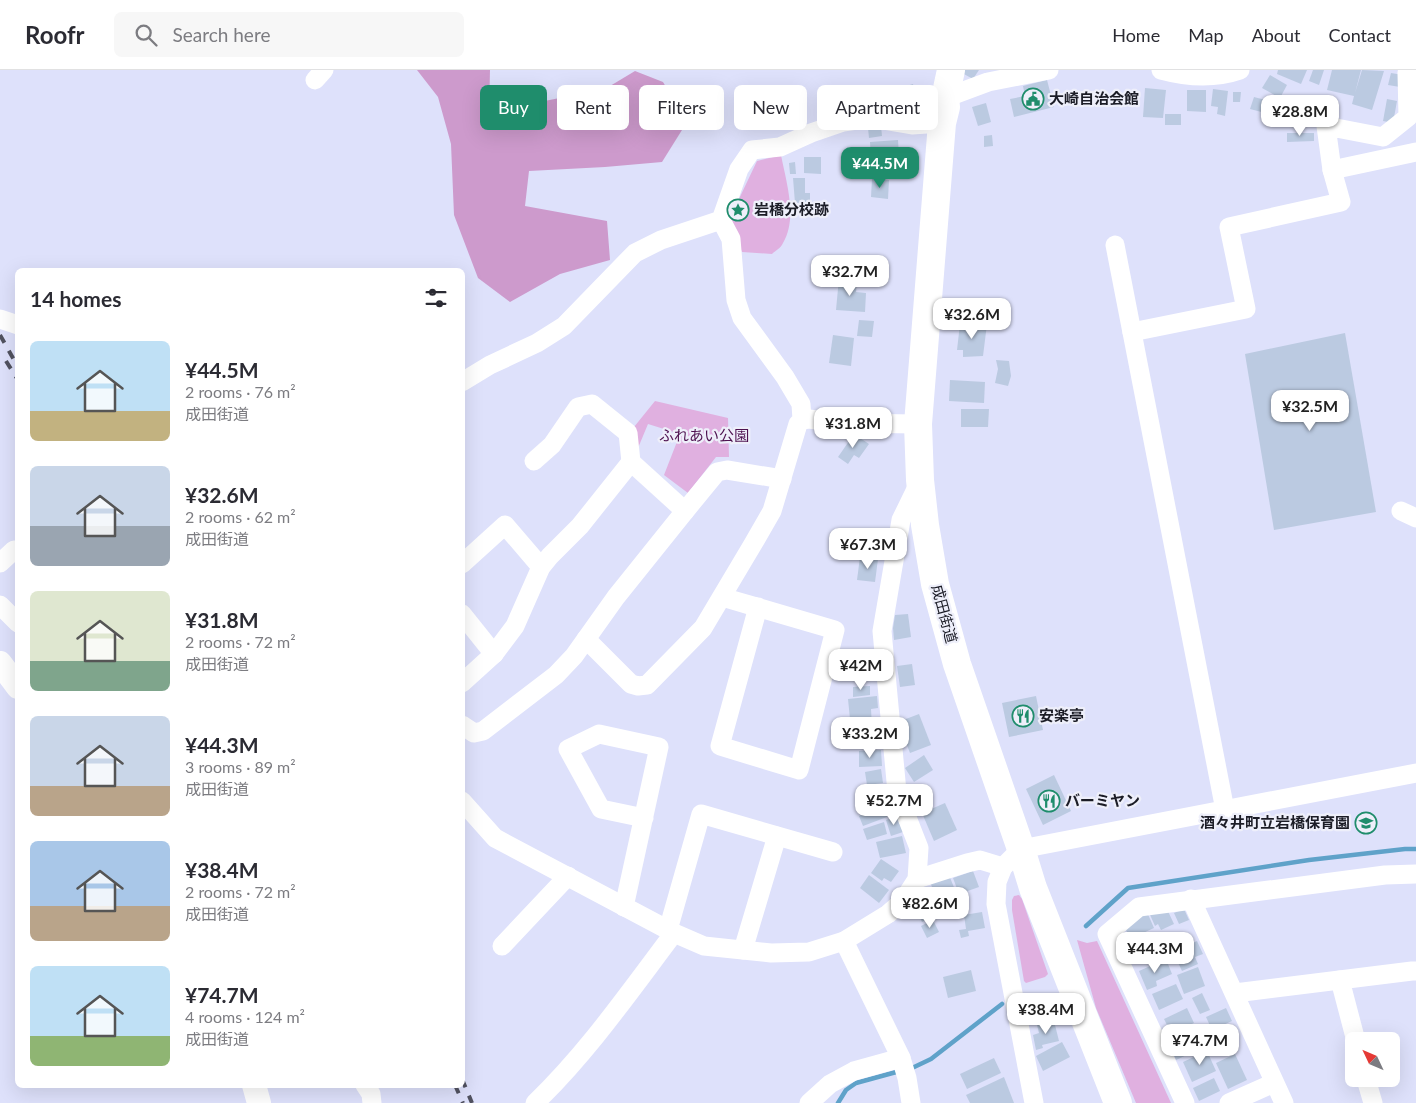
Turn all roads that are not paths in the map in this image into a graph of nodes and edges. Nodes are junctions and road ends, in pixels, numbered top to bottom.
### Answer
1 (952, 70) edge
2 (1048, 70) edge
3 (1161, 70) edge
4 (1240, 70) edge
5 (1406, 72) edge
6 (944, 110) junction
7 (1416, 152) edge
8 (1332, 170) junction
9 (721, 220) junction
10 (1115, 245) dead end
11 (0, 319) edge
12 (15, 325) edge
13 (1132, 332) junction
14 (465, 380) edge
15 (802, 420) junction
16 (918, 424) junction
17 (534, 461) dead end
18 (631, 462) junction
19 (782, 479) junction
20 (920, 480) junction
21 (685, 511) junction
22 (14, 550) dead end
23 (465, 561) edge
24 (0, 563) edge
25 (541, 567) junction
26 (722, 597) junction
27 (0, 605) edge
28 (758, 608) junction
29 (465, 618) edge
30 (15, 620) edge
31 (586, 639) junction
32 (494, 654) junction
33 (0, 663) edge
34 (465, 680) edge
35 (15, 683) edge
36 (465, 727) edge
37 (1416, 774) edge
38 (465, 804) edge
39 (1225, 810) junction
40 (644, 818) junction
41 (777, 836) junction
42 (833, 852) dead end
43 (1012, 858) junction
44 (1416, 874) edge
45 (568, 876) junction
46 (917, 879) junction
47 (1191, 899) junction
48 (624, 907) junction
49 (671, 931) junction
50 (844, 941) junction
51 (502, 946) dead end
52 (743, 950) junction
53 (1415, 976) edge
54 (1340, 980) junction
55 (1235, 993) junction
56 (1354, 1032) edge
57 (901, 1058) junction
58 (1274, 1083) junction
59 (255, 1088) edge
60 (366, 1088) edge
61 (1368, 1088) edge
62 (260, 1103) edge
63 (372, 1103) edge
64 (535, 1103) edge
65 (808, 1103) edge
66 (911, 1103) edge
67 (1034, 1103) edge
68 (1118, 1103) edge
69 (1185, 1103) edge
70 (1230, 1103) edge
71 (1284, 1103) edge
72 (1372, 1103) edge

1 - 6 highway, 成田街道
2 - 6 street
3 - 4 street
5 - 8 street
6 - 9 street
6 - 16 highway, 成田街道
7 - 8 street
8 - 13 street
9 - 14 street
9 - 15 street
10 - 13 street
11 - 12 street
13 - 39 street
15 - 16 street
15 - 19 street
16 - 20 highway, 成田街道
17 - 18 street
18 - 21 street
18 - 25 street
19 - 21 street
19 - 26 street
20 - 43 highway, 成田街道
20 - 46 street
21 - 31 street
22 - 24 street
23 - 25 street
25 - 32 street
26 - 28 street
26 - 31 street
27 - 30 street
28 - 28 street
29 - 32 street
31 - 36 street
32 - 34 street
33 - 35 main road
37 - 39 street
38 - 45 street
39 - 43 street
40 - 40 street
40 - 48 street
41 - 42 street
41 - 49 street
41 - 52 street
43 - 46 street
43 - 67 street
43 - 68 highway, 成田街道
44 - 47 street
45 - 48 street
45 - 51 street
46 - 50 street
47 - 55 street
47 - 69 street
48 - 49 street
49 - 52 street
49 - 64 street
50 - 52 street
50 - 57 street
53 - 54 street
54 - 55 street
54 - 56 street
55 - 58 street
57 - 65 street
57 - 66 street
58 - 70 street
58 - 71 street
59 - 62 main road
60 - 63 street
61 - 72 street

